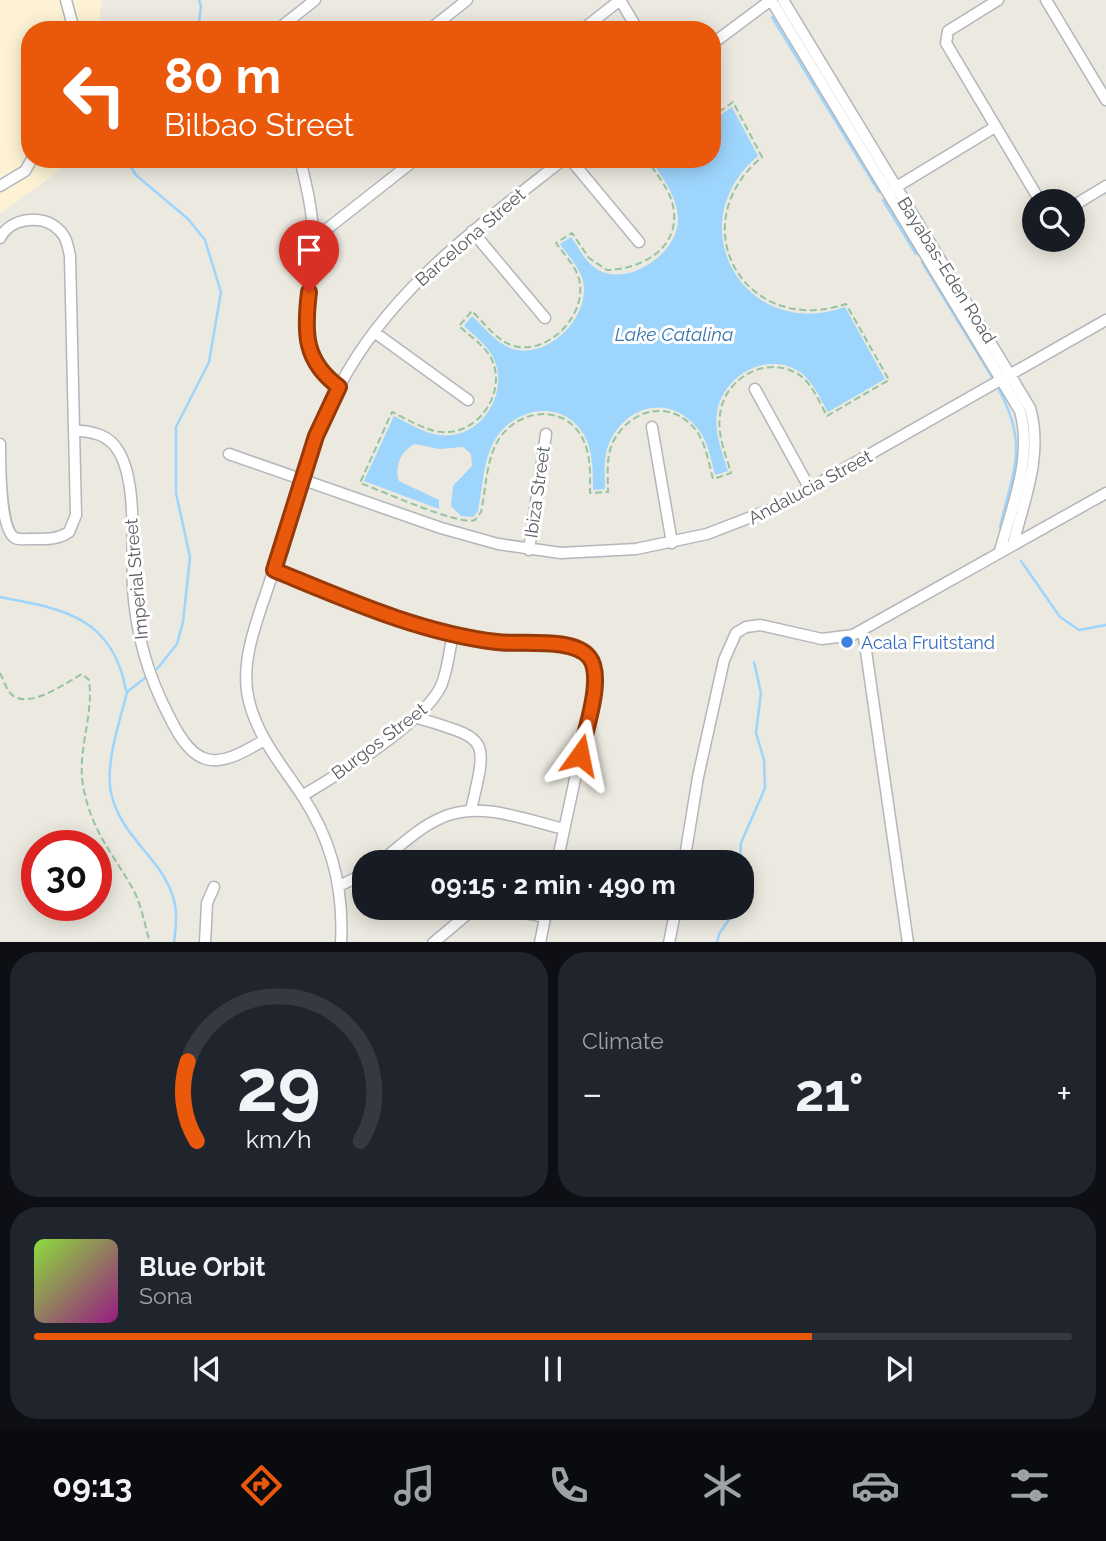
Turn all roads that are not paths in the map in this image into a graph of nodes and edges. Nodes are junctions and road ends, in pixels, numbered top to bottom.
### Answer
1 (66, 0) edge
2 (315, 0) edge
3 (467, 0) edge
4 (620, 0) edge
5 (771, 0) edge
6 (783, 0) edge
7 (998, 0) edge
8 (1046, 0) edge
9 (72, 21) edge
10 (288, 21) edge
11 (440, 21) edge
12 (593, 21) edge
13 (633, 21) edge
14 (721, 37) edge
15 (1106, 100) edge
16 (995, 127) junction
17 (27, 168) edge
18 (302, 168) edge
19 (405, 168) edge
20 (552, 168) edge
21 (577, 168) edge
22 (0, 186) edge
23 (1106, 186) edge
24 (892, 189) junction
25 (1033, 189) edge
26 (1085, 199) edge
27 (472, 231) junction
28 (0, 238) edge
29 (313, 240) junction
30 (639, 242) dead end
31 (545, 318) dead end
32 (1106, 320) edge
33 (374, 332) junction
34 (1007, 377) junction
35 (339, 387) junction
36 (755, 389) dead end
37 (468, 400) dead end
38 (652, 427) dead end
39 (74, 430) junction
40 (546, 434) dead end
41 (0, 444) edge
42 (229, 454) dead end
43 (301, 479) junction
44 (810, 489) junction
45 (1106, 492) edge
46 (1019, 520) junction
47 (1032, 533) junction
48 (671, 543) junction
49 (1013, 544) junction
50 (529, 550) junction
51 (1000, 551) junction
52 (274, 570) junction
53 (863, 630) junction
54 (453, 634) junction
55 (415, 717) junction
56 (264, 740) junction
57 (302, 796) junction
58 (471, 810) junction
59 (564, 829) junction
60 (396, 850) edge
61 (560, 850) edge
62 (686, 850) edge
63 (352, 880) edge
64 (339, 886) junction
65 (214, 887) dead end
66 (460, 920) edge
67 (545, 920) edge
68 (674, 920) edge
69 (205, 942) edge
70 (341, 942) edge
71 (434, 942) edge
72 (540, 942) edge
73 (669, 942) edge
74 (908, 942) edge

1 - 9 street
2 - 10 street
3 - 11 street
4 - 12 street
4 - 13 street
5 - 14 street
5 - 24 street, Bayabas-Eden Road
6 - 24 street, Bayabas-Eden Road
7 - 16 street
8 - 15 street
16 - 24 street
16 - 25 street
17 - 22 street
18 - 29 street
19 - 29 street
20 - 27 street, Barcelona Street
21 - 30 street
23 - 26 street
24 - 34 street, Bayabas-Eden Road
27 - 31 street
27 - 33 street, Barcelona Street
28 - 39 street
29 - 35 street
32 - 34 street, Andalucia Street
33 - 35 street, Barcelona Street
33 - 37 street
34 - 44 street, Andalucia Street
34 - 46 street, Bayabas-Eden Road
34 - 51 street, Bayabas-Eden Road
35 - 43 street, Barcelona Street
36 - 44 street
38 - 48 street
39 - 41 street
39 - 56 street, Imperial Street
40 - 50 street, Ibiza Street
42 - 43 street, Andalucia Street
43 - 50 street, Andalucia Street
43 - 52 street, Barcelona Street
44 - 48 street, Andalucia Street
45 - 47 street
46 - 47 street
46 - 49 street, Bayabas-Eden Road
47 - 49 street
48 - 50 street, Andalucia Street
49 - 51 street
51 - 53 street
52 - 54 street
52 - 56 street, Barcelona Street
53 - 62 street
53 - 74 street
54 - 55 street, Burgos Street
54 - 59 street
55 - 57 street, Burgos Street
55 - 58 street
56 - 57 street, Barcelona Street
57 - 64 street, Barcelona Street
58 - 59 street
58 - 60 street
59 - 61 street
63 - 64 street
64 - 70 street, Barcelona Street
65 - 69 street
66 - 71 street
67 - 72 street
68 - 73 street

